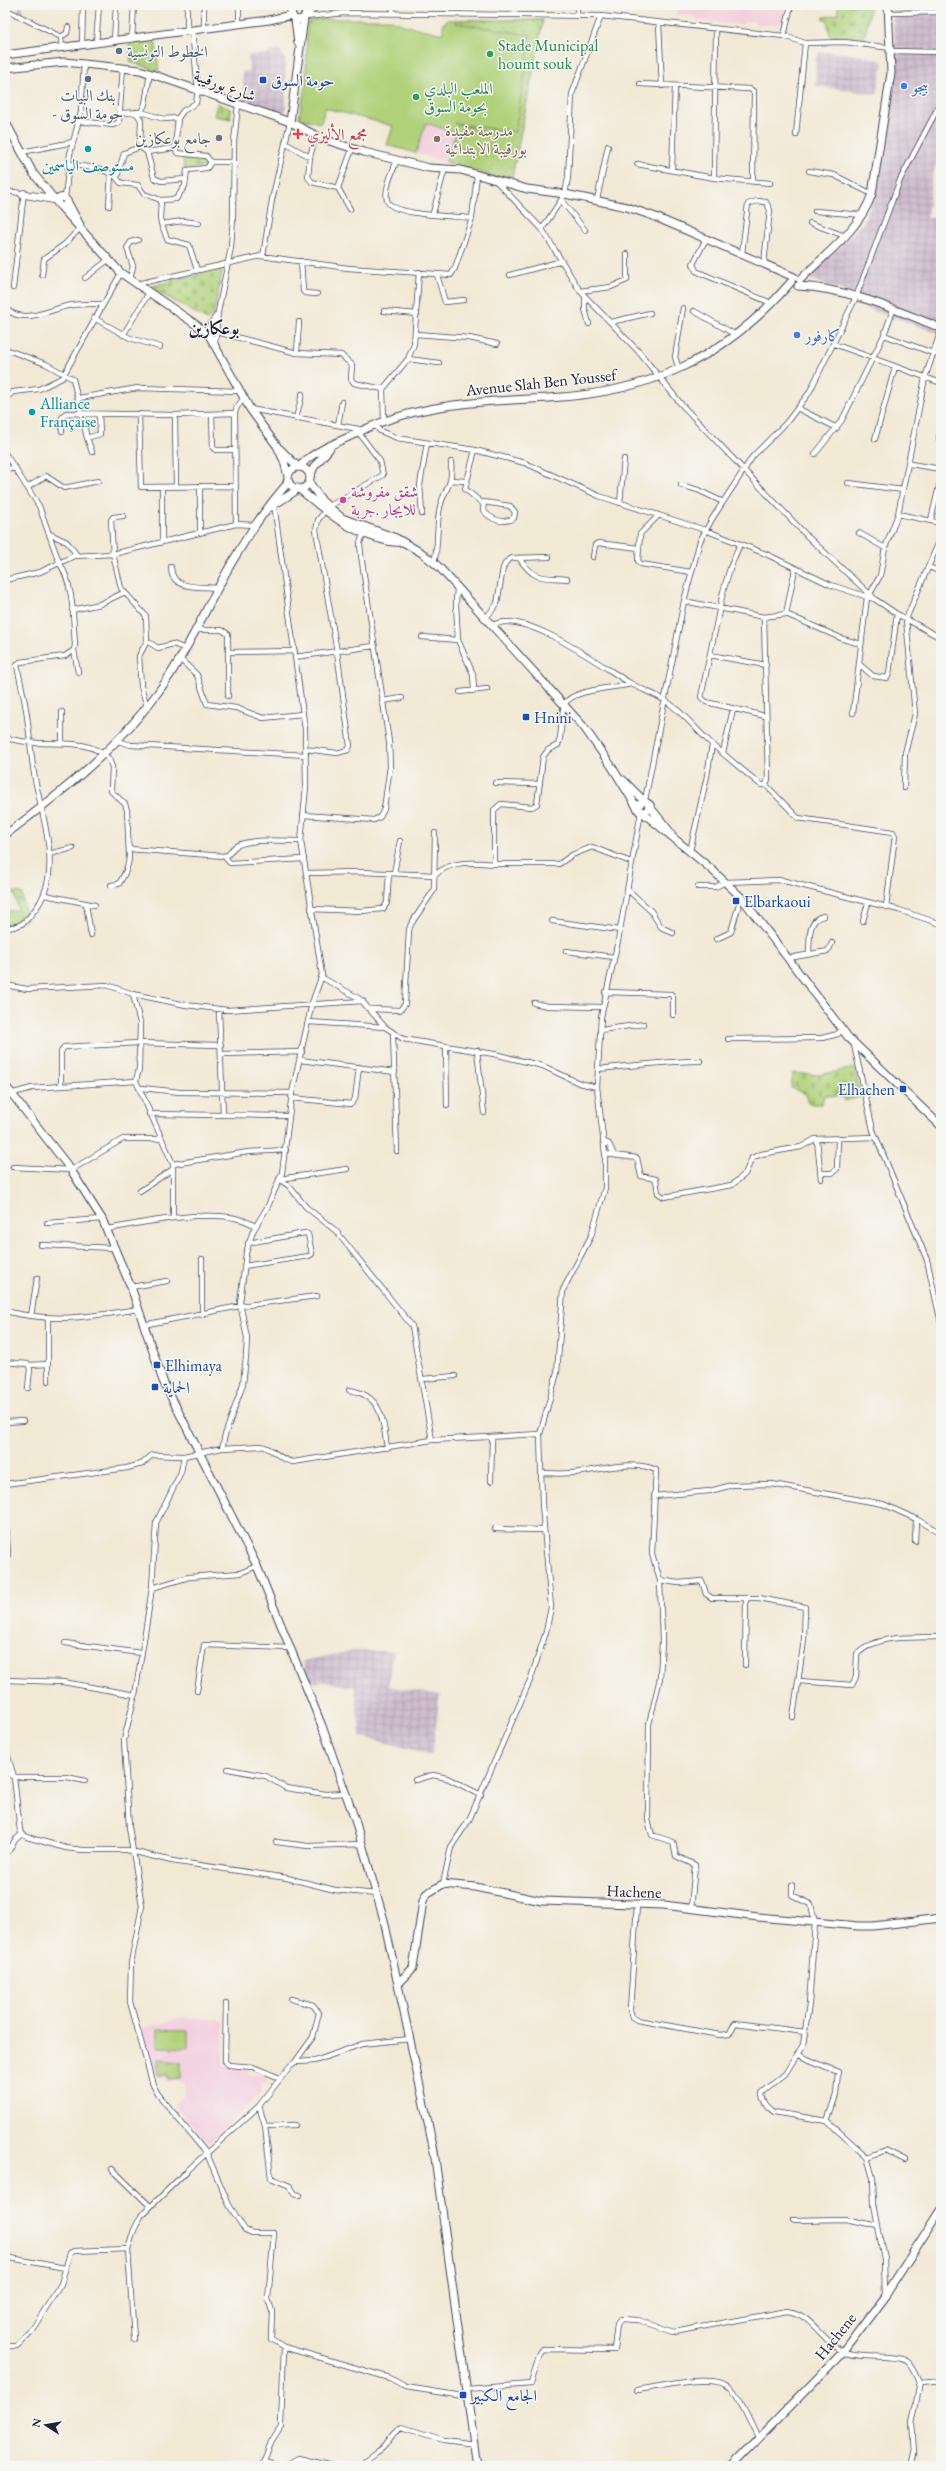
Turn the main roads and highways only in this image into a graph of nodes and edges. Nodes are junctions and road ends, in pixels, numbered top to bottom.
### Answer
1 (296, 5) edge
2 (317, 5) edge
3 (888, 5) edge
4 (305, 16) junction
5 (293, 17) junction
6 (298, 48) junction
7 (5, 55) edge
8 (5, 68) edge
9 (5, 121) edge
10 (290, 122) junction
11 (796, 281) junction
12 (941, 329) edge
13 (334, 443) junction
14 (277, 446) junction
15 (298, 467) junction
16 (288, 478) junction
17 (309, 480) junction
18 (297, 488) junction
19 (273, 503) junction
20 (326, 509) junction
21 (618, 776) junction
22 (644, 800) junction
23 (650, 807) junction
24 (640, 810) junction
25 (5, 835) edge
26 (672, 835) junction
27 (5, 1086) edge
28 (937, 1119) edge
29 (941, 1126) edge
30 (941, 1918) edge
31 (398, 1983) junction
32 (941, 2208) edge
33 (477, 2466) edge
34 (732, 2466) edge

1 - 4 main road
1 - 5 main road
2 - 4 main road
3 - 11 main road, Avenue Slah Ben Youssef
4 - 5 main road
4 - 6 main road
5 - 6 main road
5 - 7 main road
6 - 10 main road
8 - 10 main road, شارع بورقيبة
9 - 14 main road
10 - 11 main road, شارع بورقيبة
11 - 12 main road, شارع بورقيبة
11 - 13 main road, Avenue Slah Ben Youssef
13 - 15 main road, Avenue Slah Ben Youssef
13 - 17 main road
14 - 15 main road
14 - 16 main road
15 - 16 main road
15 - 17 main road
16 - 18 main road
16 - 19 main road
17 - 18 main road
17 - 20 main road
18 - 19 main road
18 - 20 main road
19 - 25 main road
20 - 21 main road
21 - 22 main road
21 - 24 main road
22 - 23 main road
22 - 24 main road
23 - 24 main road
23 - 26 main road
24 - 26 main road
26 - 28 main road
27 - 31 main road
28 - 29 main road
30 - 31 main road, Hachene
31 - 33 main road
32 - 34 main road, Hachene

